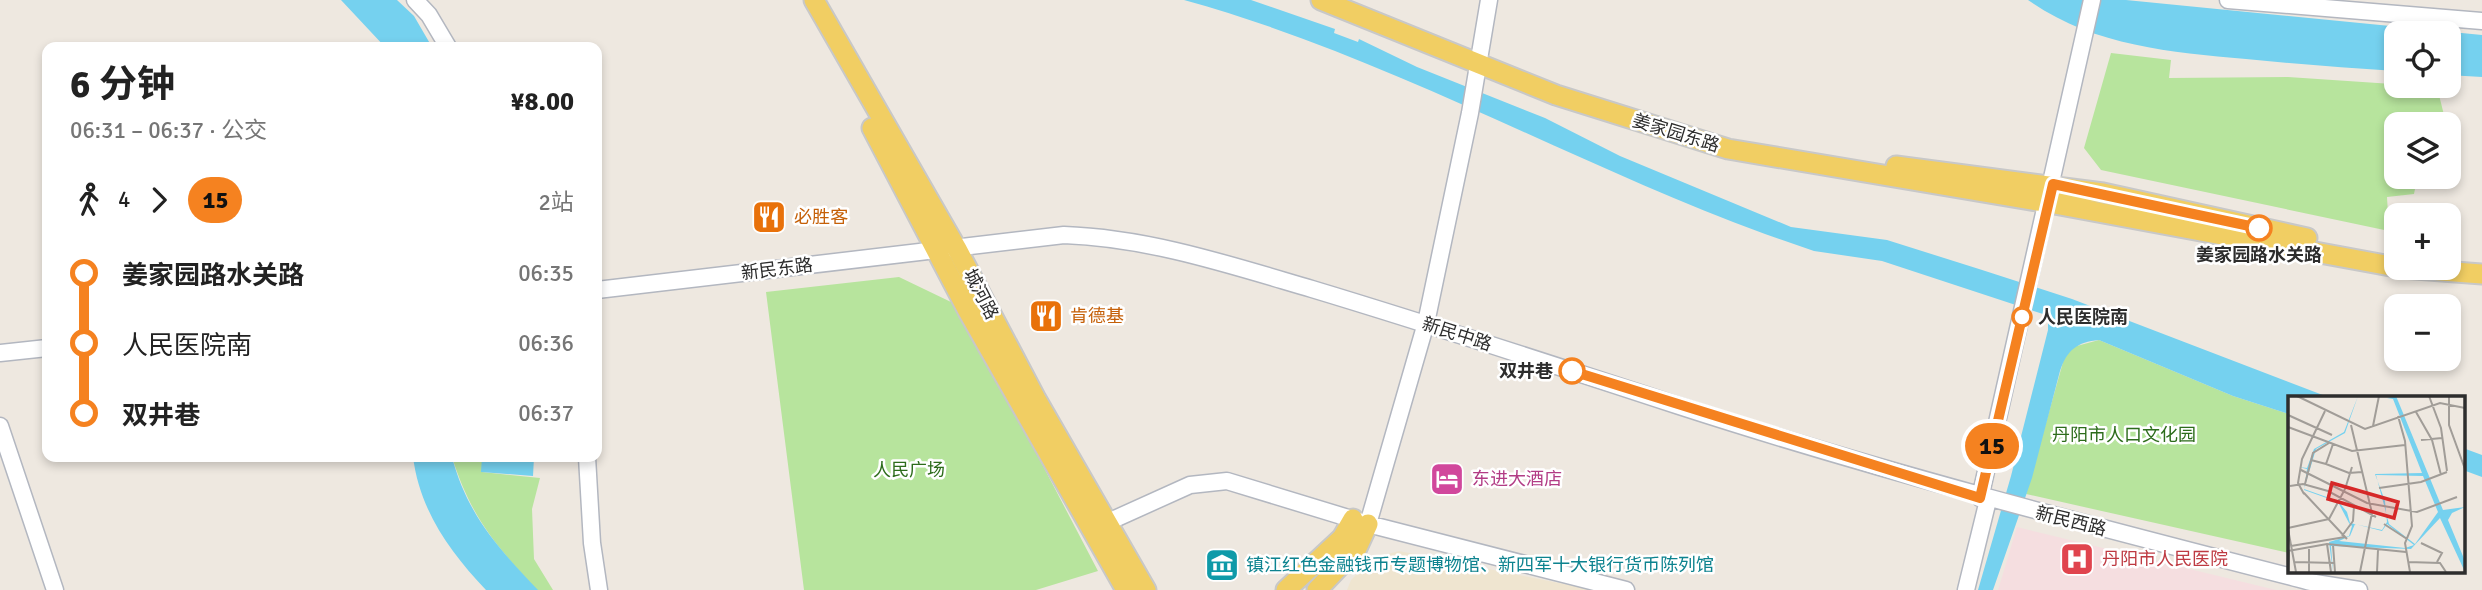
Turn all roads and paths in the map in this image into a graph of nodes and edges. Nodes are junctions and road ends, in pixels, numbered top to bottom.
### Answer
1 (415, 0) edge
2 (799, 0) edge
3 (814, 0) edge
4 (1321, 0) edge
5 (1356, 0) edge
6 (1489, 0) edge
7 (2092, 0) edge
8 (2228, 0) edge
9 (2482, 21) edge
10 (445, 42) edge
11 (1478, 66) junction
12 (2051, 193) junction
13 (936, 249) junction
14 (957, 249) junction
15 (2384, 252) edge
16 (2461, 263) edge
17 (2384, 264) edge
18 (2482, 264) edge
19 (2461, 272) edge
20 (2482, 274) edge
21 (602, 289) edge
22 (1426, 323) junction
23 (42, 349) edge
24 (0, 353) edge
25 (0, 426) edge
26 (587, 462) edge
27 (1987, 499) junction
28 (1361, 522) junction
29 (1108, 523) junction
30 (2288, 570) edge
31 (2295, 572) edge
32 (2316, 577) edge
33 (1603, 587) edge
34 (48, 588) edge
35 (599, 590) edge
36 (1126, 590) edge
37 (1146, 590) edge
38 (1286, 590) edge
39 (1317, 590) edge
40 (1626, 590) edge
41 (1966, 590) edge
42 (2359, 590) edge

1 - 10 street
2 - 13 main road, 城河路
3 - 14 main road, 城河路
4 - 11 main road, 姜家园东路
5 - 11 main road, 姜家园东路
6 - 11 street
7 - 12 street
8 - 9 street
11 - 12 main road, 姜家园东路
11 - 22 street
12 - 15 main road
12 - 17 main road
12 - 27 street
13 - 14 street, 新民东路
13 - 21 street, 新民东路
13 - 36 main road, 城河路
14 - 22 street, 新民中路
14 - 29 main road, 城河路
16 - 18 main road
19 - 20 main road
22 - 27 street, 新民中路
22 - 28 street
23 - 24 street
25 - 34 street
26 - 35 street
27 - 30 street, 新民西路
27 - 41 street
28 - 29 street
28 - 33 street
28 - 38 main road
28 - 39 main road
29 - 37 main road, 城河路
31 - 32 street, 新民西路
32 - 42 street, 新民西路
33 - 40 street

